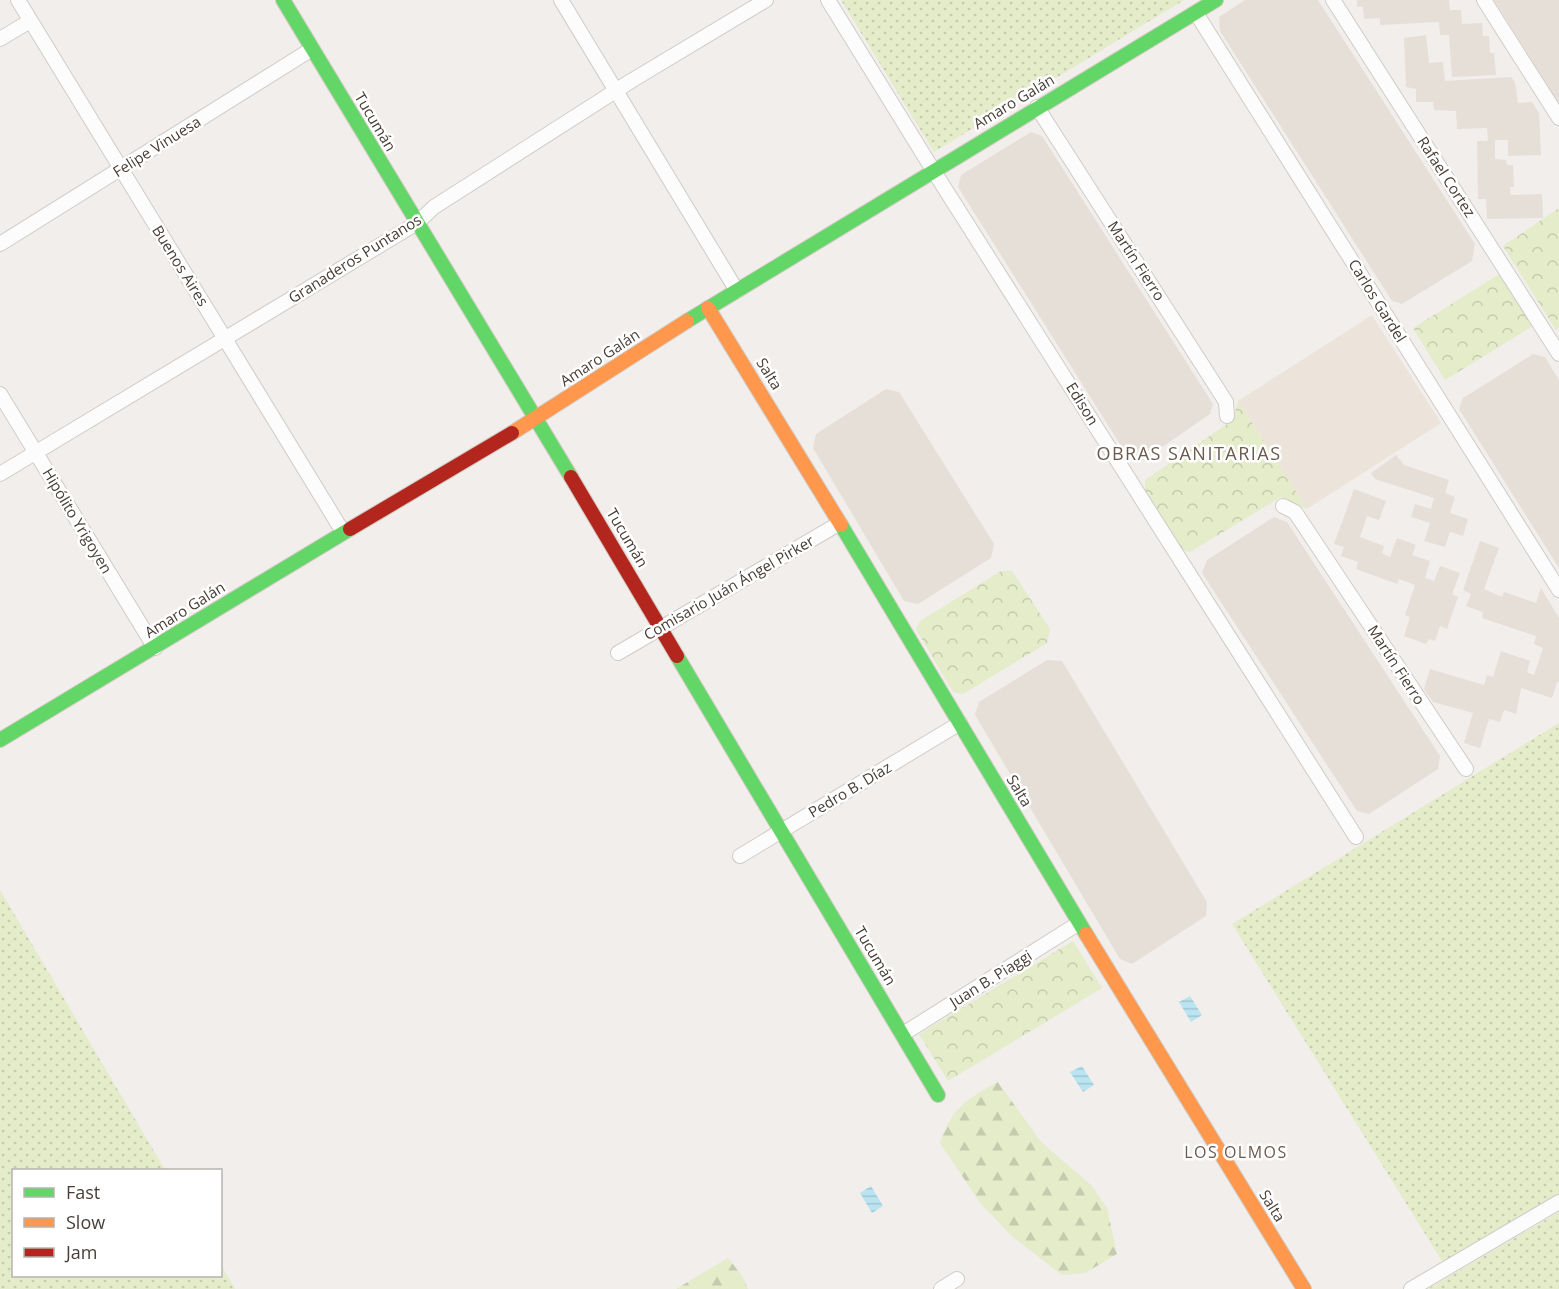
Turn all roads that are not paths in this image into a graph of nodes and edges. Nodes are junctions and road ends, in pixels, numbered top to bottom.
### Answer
1 (18, 0) edge
2 (283, 0) edge
3 (561, 0) edge
4 (766, 0) edge
5 (828, 0) edge
6 (1216, 0) edge
7 (1333, 0) edge
8 (1484, 0) edge
9 (1196, 13) junction
10 (30, 21) junction
11 (0, 39) edge
12 (312, 49) junction
13 (616, 91) junction
14 (1037, 107) junction
15 (1559, 118) edge
16 (121, 170) junction
17 (933, 170) junction
18 (417, 223) junction
19 (0, 244) edge
20 (737, 291) junction
21 (708, 308) junction
22 (224, 338) junction
23 (1559, 354) edge
24 (0, 394) edge
25 (1227, 416) dead end
26 (536, 418) junction
27 (36, 452) junction
28 (0, 474) edge
29 (1283, 506) dead end
30 (840, 523) junction
31 (343, 532) junction
32 (1559, 590) edge
33 (661, 628) junction
34 (155, 648) junction
35 (618, 654) dead end
36 (960, 723) junction
37 (0, 740) edge
38 (1466, 769) dead end
39 (782, 831) junction
40 (1356, 837) dead end
41 (740, 856) dead end
42 (1079, 923) junction
43 (903, 1034) junction
44 (938, 1095) dead end
45 (1559, 1202) edge
46 (957, 1279) dead end
47 (940, 1289) edge
48 (1304, 1289) edge
49 (1411, 1289) edge

1 - 10 street, Buenos Aires
2 - 12 street, Tucumán
3 - 13 street
4 - 13 street, Granaderos Puntanos
5 - 17 street, Edison
6 - 9 street, Amaro Galán
7 - 23 street, Rafael Cortez
8 - 15 street
9 - 14 street, Amaro Galán
9 - 32 street, Carlos Gardel
10 - 11 street
10 - 16 street, Buenos Aires
12 - 16 street, Felipe Vinuesa
12 - 18 street, Tucumán
13 - 18 street, Granaderos Puntanos
13 - 20 street
14 - 17 street, Amaro Galán
14 - 25 street, Martín Fierro
16 - 19 street, Felipe Vinuesa
16 - 22 street, Buenos Aires
17 - 20 street, Amaro Galán
17 - 40 street, Edison
18 - 22 street, Granaderos Puntanos
18 - 26 street, Tucumán
20 - 21 street, Amaro Galán
21 - 26 street, Amaro Galán
21 - 30 street, Salta
22 - 27 street, Granaderos Puntanos
22 - 31 street, Buenos Aires
24 - 27 street, Hipólito Yrigoyen
26 - 31 street, Amaro Galán
26 - 33 street, Tucumán
27 - 28 street, Granaderos Puntanos
27 - 34 street, Hipólito Yrigoyen
29 - 38 street, Martín Fierro
30 - 33 street, Comisario Juán Ángel Pirker
30 - 36 street, Salta
31 - 34 street, Amaro Galán
33 - 35 street, Comisario Juán Ángel Pirker
33 - 39 street, Tucumán
34 - 37 street, Amaro Galán
36 - 39 street, Pedro B. Díaz
36 - 42 street, Salta
39 - 41 street, Pedro B. Díaz
39 - 43 street, Tucumán
42 - 43 street, Juan B. Piaggi
42 - 48 street, Salta
43 - 44 street, Tucumán
45 - 49 street
46 - 47 street

